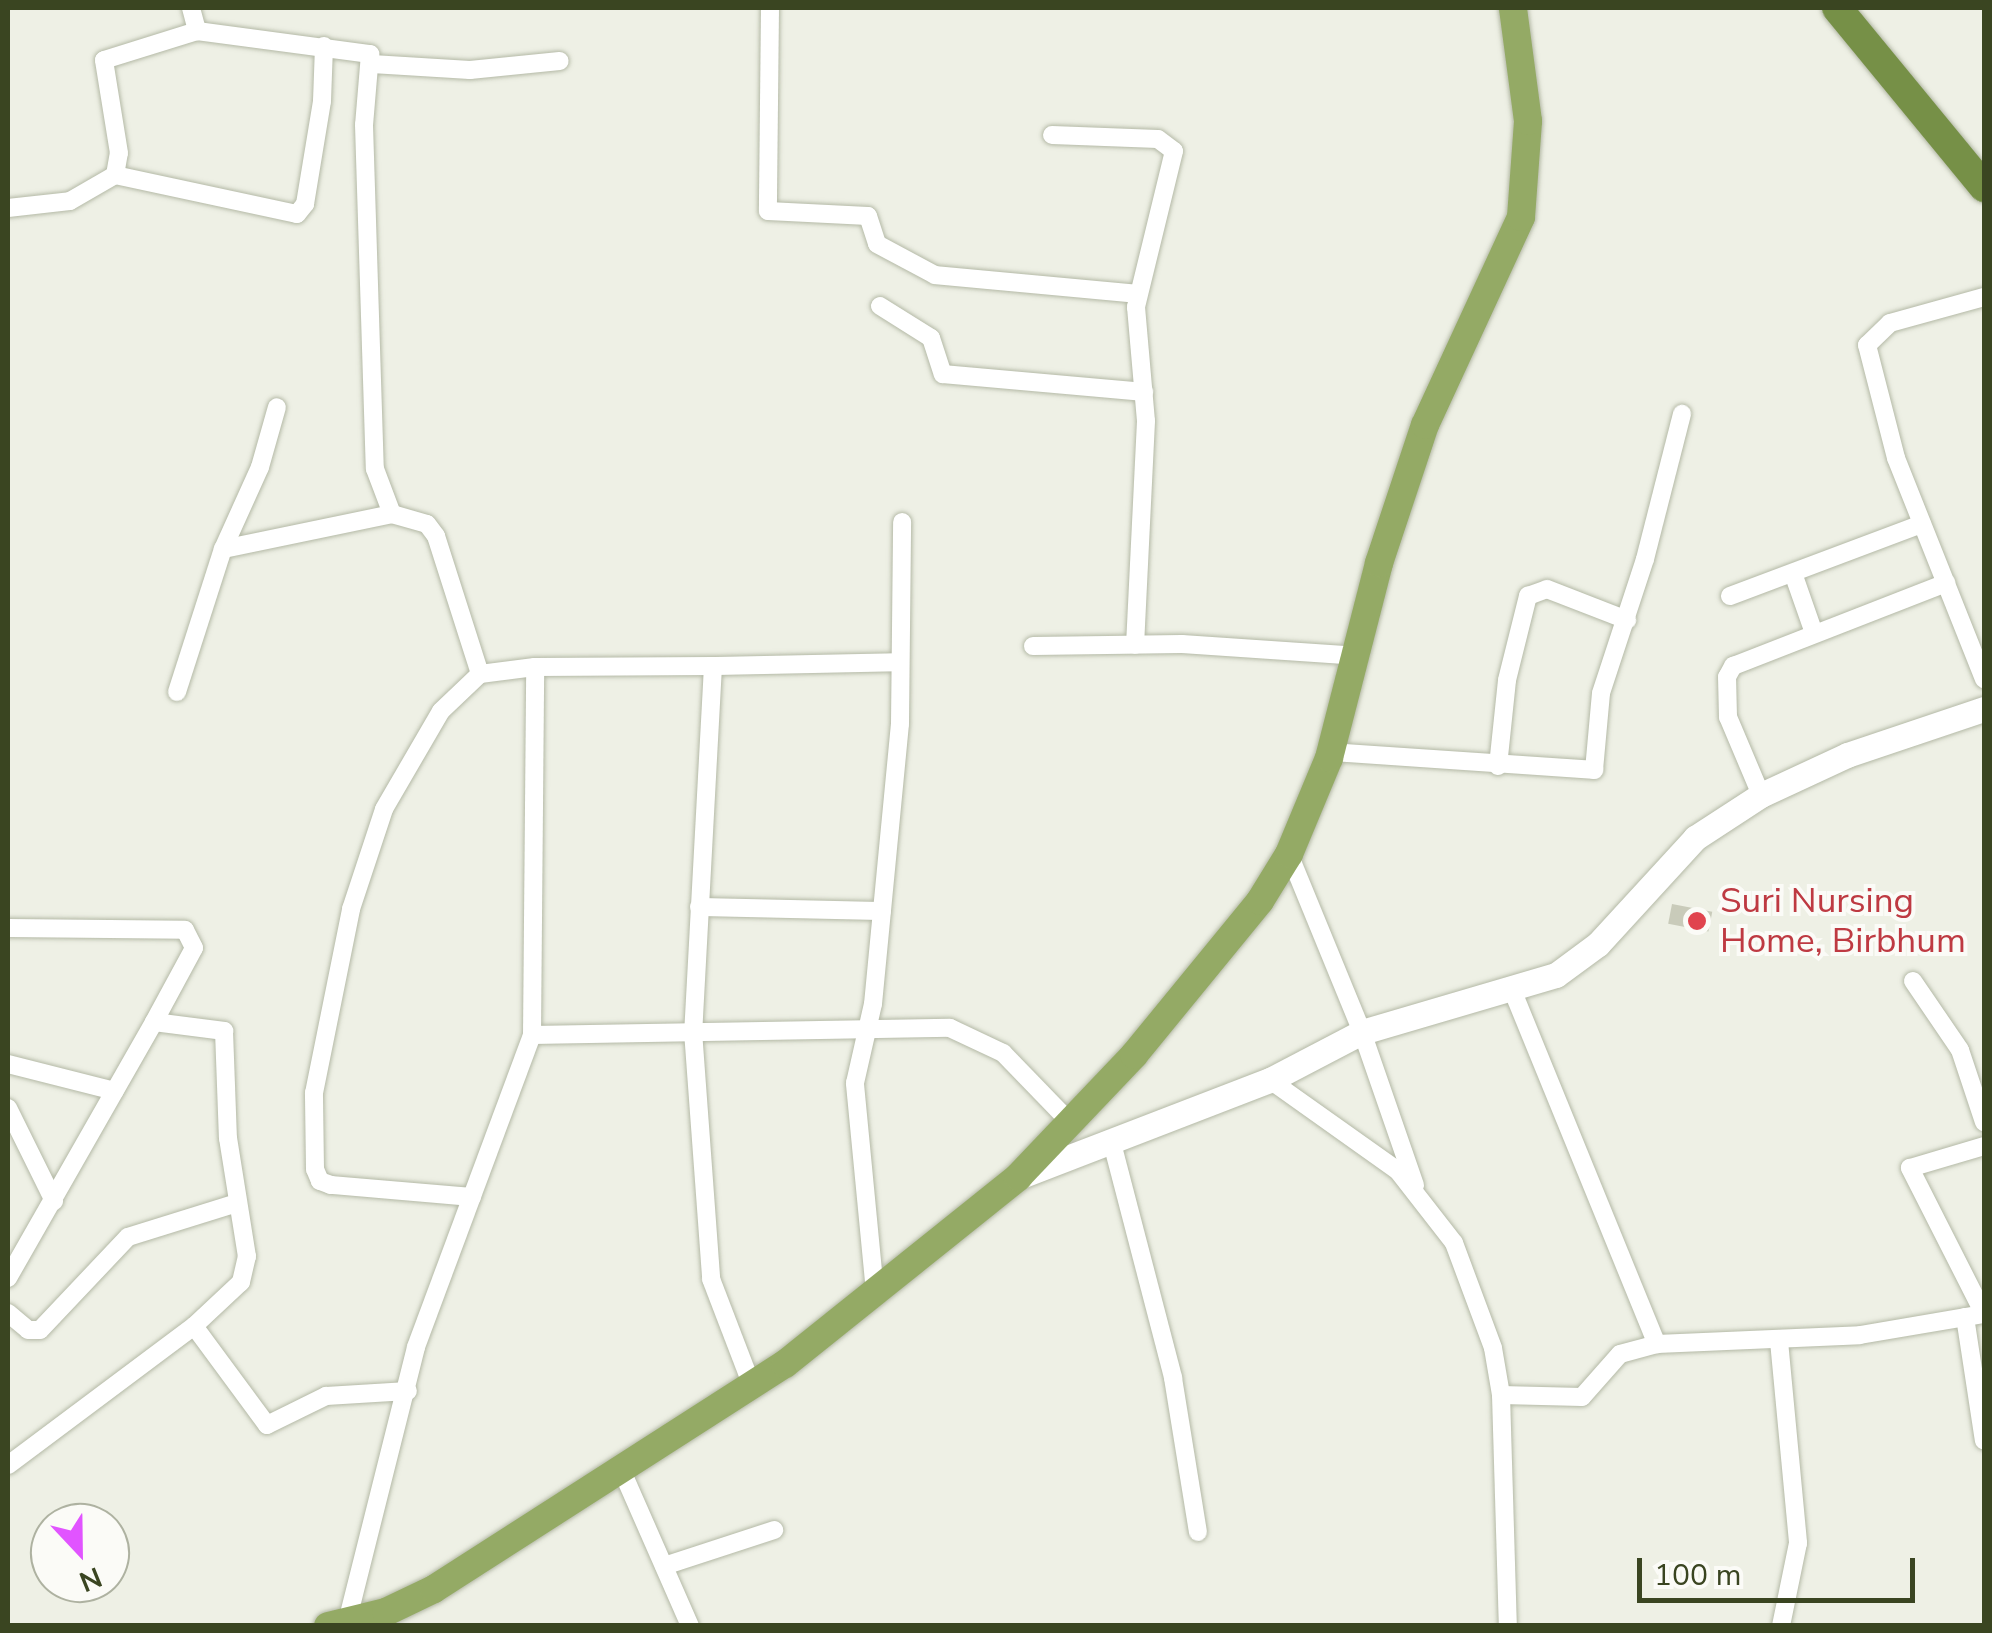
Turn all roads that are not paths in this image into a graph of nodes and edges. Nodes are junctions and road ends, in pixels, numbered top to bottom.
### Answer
1 (191, 8) edge
2 (770, 8) edge
3 (1512, 8) edge
4 (1837, 8) edge
5 (196, 31) junction
6 (324, 46) junction
7 (560, 61) dead end
8 (372, 64) junction
9 (1052, 134) dead end
10 (115, 175) junction
11 (1984, 187) edge
12 (8, 208) edge
13 (1138, 294) junction
14 (1984, 297) edge
15 (880, 306) dead end
16 (1144, 392) junction
17 (276, 406) dead end
18 (1682, 414) dead end
19 (392, 514) junction
20 (902, 522) dead end
21 (1922, 524) junction
22 (223, 549) junction
23 (1794, 576) junction
24 (1946, 583) junction
25 (1730, 596) dead end
26 (1627, 620) junction
27 (1814, 633) junction
28 (1135, 644) junction
29 (1032, 646) dead end
30 (1356, 656) junction
31 (900, 662) junction
32 (713, 666) junction
33 (535, 667) junction
34 (480, 674) junction
35 (1984, 679) edge
36 (177, 692) dead end
37 (1984, 709) edge
38 (1331, 752) junction
39 (1498, 766) junction
40 (1761, 795) junction
41 (1289, 854) junction
42 (700, 907) junction
43 (882, 911) junction
44 (8, 928) edge
45 (1912, 981) dead end
46 (1511, 988) junction
47 (154, 1022) junction
48 (868, 1027) junction
49 (692, 1031) junction
50 (1362, 1032) junction
51 (532, 1035) junction
52 (8, 1064) edge
53 (1270, 1080) junction
54 (115, 1090) junction
55 (8, 1112) edge
56 (1070, 1122) junction
57 (1984, 1122) edge
58 (1112, 1143) junction
59 (1984, 1146) edge
60 (1018, 1176) junction
61 (1417, 1191) junction
62 (472, 1197) junction
63 (54, 1200) junction
64 (237, 1203) junction
65 (8, 1278) edge
66 (875, 1292) junction
67 (8, 1314) edge
68 (1978, 1315) edge
69 (194, 1326) junction
70 (1779, 1341) junction
71 (1657, 1344) junction
72 (752, 1386) junction
73 (408, 1392) junction
74 (1501, 1394) junction
75 (1984, 1442) edge
76 (8, 1464) edge
77 (622, 1471) junction
78 (774, 1530) dead end
79 (1198, 1532) dead end
80 (664, 1566) junction
81 (382, 1619) edge
82 (337, 1624) edge
83 (690, 1626) edge
84 (1508, 1626) edge
85 (1780, 1626) edge

1 - 5 street
2 - 13 street
3 - 30 main road
4 - 11 highway
5 - 6 street
5 - 10 street
6 - 8 street
6 - 10 street
7 - 8 street
8 - 19 street
9 - 13 street
10 - 12 street
13 - 16 street
14 - 21 street
15 - 16 street
16 - 28 street
17 - 22 street
18 - 26 street
19 - 22 street
19 - 34 street
20 - 31 street
21 - 23 street
21 - 24 street
22 - 36 street
23 - 25 street
23 - 27 street
24 - 27 street
24 - 35 street
26 - 39 street
26 - 39 street
27 - 40 street
28 - 29 street
28 - 30 street
30 - 38 main road
31 - 32 street
31 - 43 street
32 - 33 street
32 - 42 street
33 - 34 street
33 - 51 street
34 - 62 street
37 - 40 main road
38 - 39 street
38 - 41 main road
40 - 46 main road
41 - 50 street
41 - 56 main road
42 - 43 street
42 - 49 street
43 - 48 street
44 - 47 street
45 - 57 street
46 - 50 main road
46 - 71 street
47 - 54 street
47 - 64 street
48 - 49 street
48 - 56 street
48 - 66 street
49 - 51 street
49 - 72 street
50 - 53 main road
50 - 61 street
51 - 62 street
52 - 54 street
53 - 58 main road
53 - 61 street
54 - 63 street
55 - 63 street
56 - 60 main road
58 - 60 main road
58 - 79 street
59 - 68 street
60 - 66 main road
61 - 74 street
62 - 73 street
63 - 65 street
64 - 67 street
64 - 69 street
66 - 72 main road
68 - 70 street
68 - 75 street
69 - 73 street
69 - 76 street
70 - 71 street
70 - 85 street
71 - 74 street
72 - 77 main road
73 - 82 street
74 - 84 street
77 - 80 street
77 - 81 main road
78 - 80 street
80 - 83 street
81 - 82 main road

